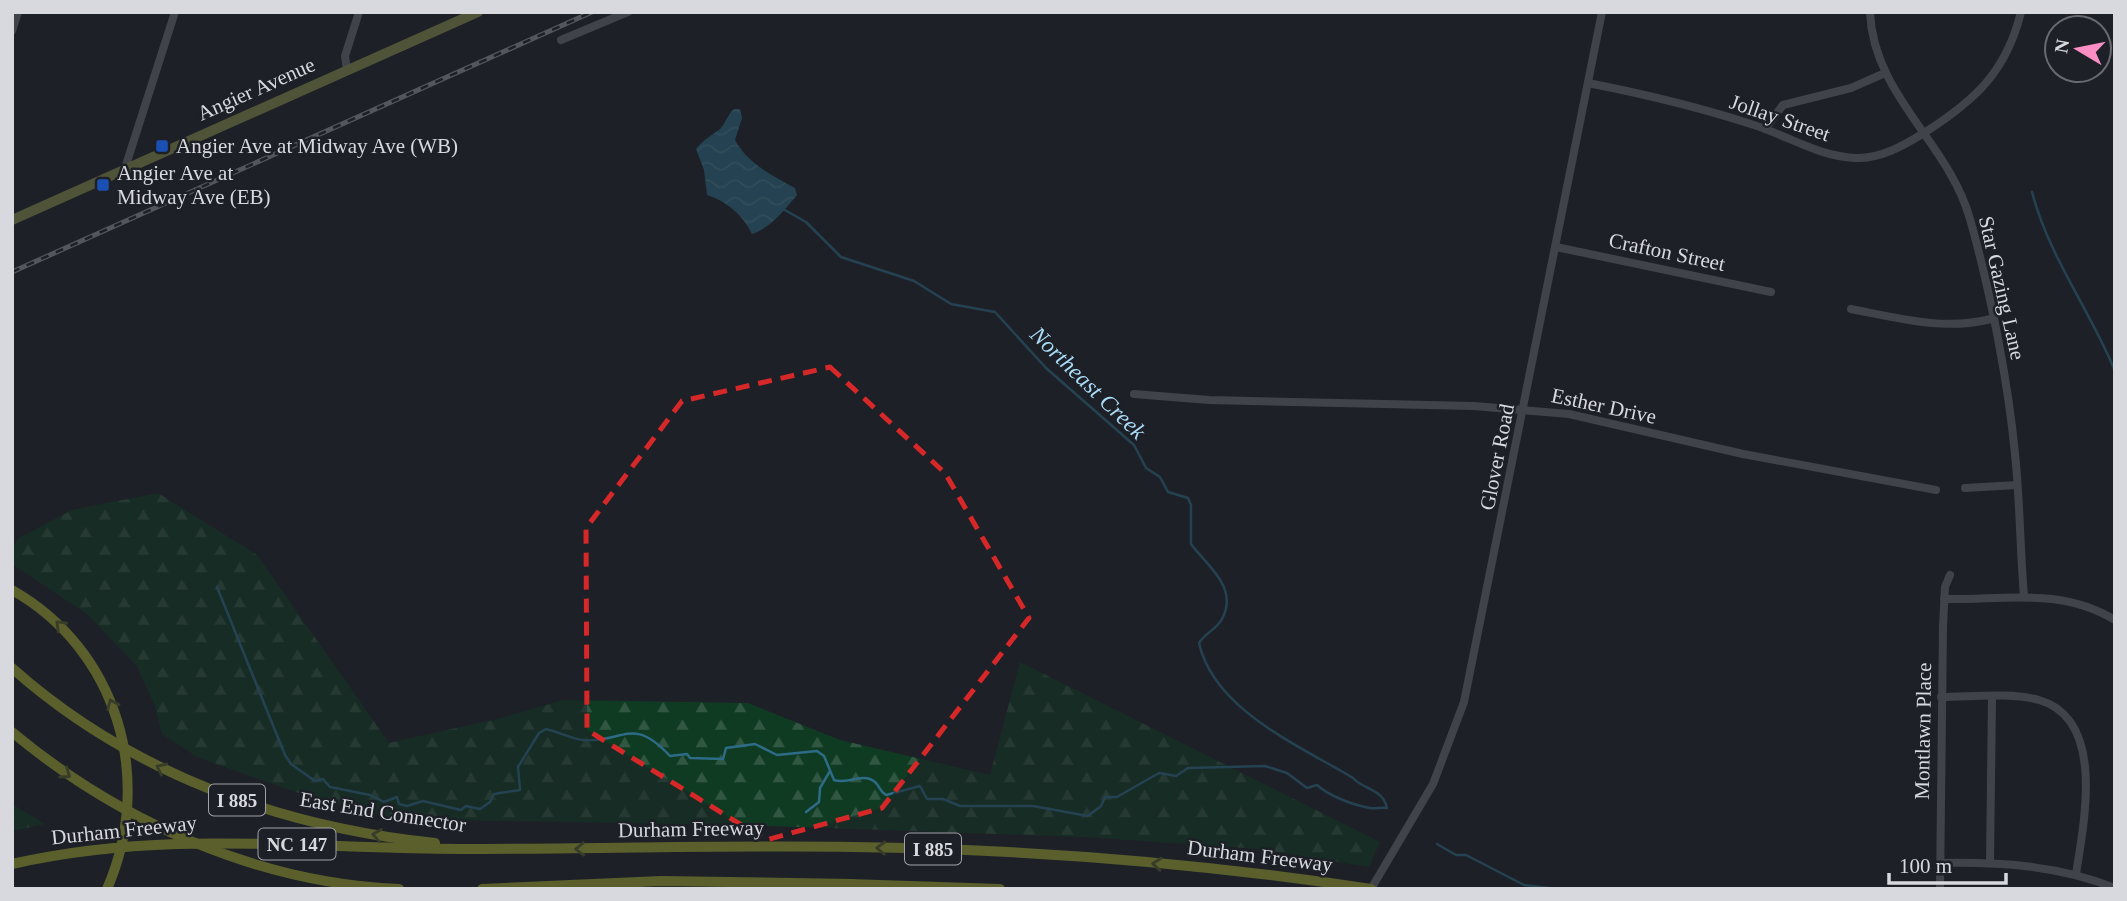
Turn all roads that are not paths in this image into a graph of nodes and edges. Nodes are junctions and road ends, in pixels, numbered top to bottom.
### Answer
1 (18, 12) edge
2 (175, 12) edge
3 (359, 12) edge
4 (478, 12) edge
5 (628, 12) edge
6 (1602, 12) edge
7 (1870, 12) edge
8 (2021, 12) edge
9 (12, 31) edge
10 (561, 40) dead end
11 (346, 70) junction
12 (1885, 73) junction
13 (1588, 83) junction
14 (1765, 128) junction
15 (1924, 133) junction
16 (125, 168) junction
17 (12, 220) edge
18 (1556, 247) junction
19 (1771, 292) dead end
20 (1850, 309) dead end
21 (1992, 319) junction
22 (1134, 394) dead end
23 (1523, 410) junction
24 (2017, 485) junction
25 (1965, 488) dead end
26 (1936, 490) dead end
27 (1950, 575) dead end
28 (12, 590) edge
29 (2024, 596) junction
30 (1944, 599) junction
31 (2115, 620) edge
32 (12, 668) edge
33 (1941, 696) junction
34 (1992, 698) junction
35 (12, 732) edge
36 (494, 849) junction
37 (1990, 862) junction
38 (1940, 863) junction
39 (12, 864) edge
40 (2076, 874) junction
41 (853, 884) junction
42 (2115, 888) edge
43 (107, 889) edge
44 (400, 889) edge
45 (482, 889) edge
46 (727, 889) edge
47 (1000, 889) edge
48 (1371, 889) edge
49 (1940, 889) edge

1 - 9 street
2 - 16 street
3 - 11 street
4 - 11 main road, Angier Avenue
5 - 10 street
6 - 13 street, Glover Road
7 - 12 street, Star Gazing Lane
8 - 15 street, Jollay Street
11 - 16 main road, Angier Avenue
12 - 14 street
12 - 15 street, Star Gazing Lane
13 - 14 street, Jollay Street
13 - 18 street, Glover Road
14 - 15 street, Jollay Street
15 - 21 street, Star Gazing Lane
16 - 17 main road, Angier Avenue
18 - 19 street, Crafton Street
18 - 23 street, Glover Road
20 - 21 street
21 - 24 street, Star Gazing Lane
22 - 23 street, Esther Drive
23 - 26 street, Esther Drive
23 - 48 street, Glover Road
24 - 25 street
24 - 29 street, Star Gazing Lane
27 - 30 street, Montlawn Place
43 -> 28 highway
29 - 30 street
29 - 31 street
30 - 33 street, Montlawn Place
36 -> 32 highway, East End Connector / I 885
33 - 34 street
33 - 38 street, Montlawn Place
34 - 37 street
34 - 40 street
35 -> 44 highway, I 885
36 - 39 highway, Durham Freeway / NC 147
48 -> 36 highway, Durham Freeway / I 885
37 - 38 street
37 - 40 street
38 - 49 street, Montlawn Place
40 - 42 street
41 - 45 highway, I 885
41 - 46 highway
41 - 47 highway, I 885

